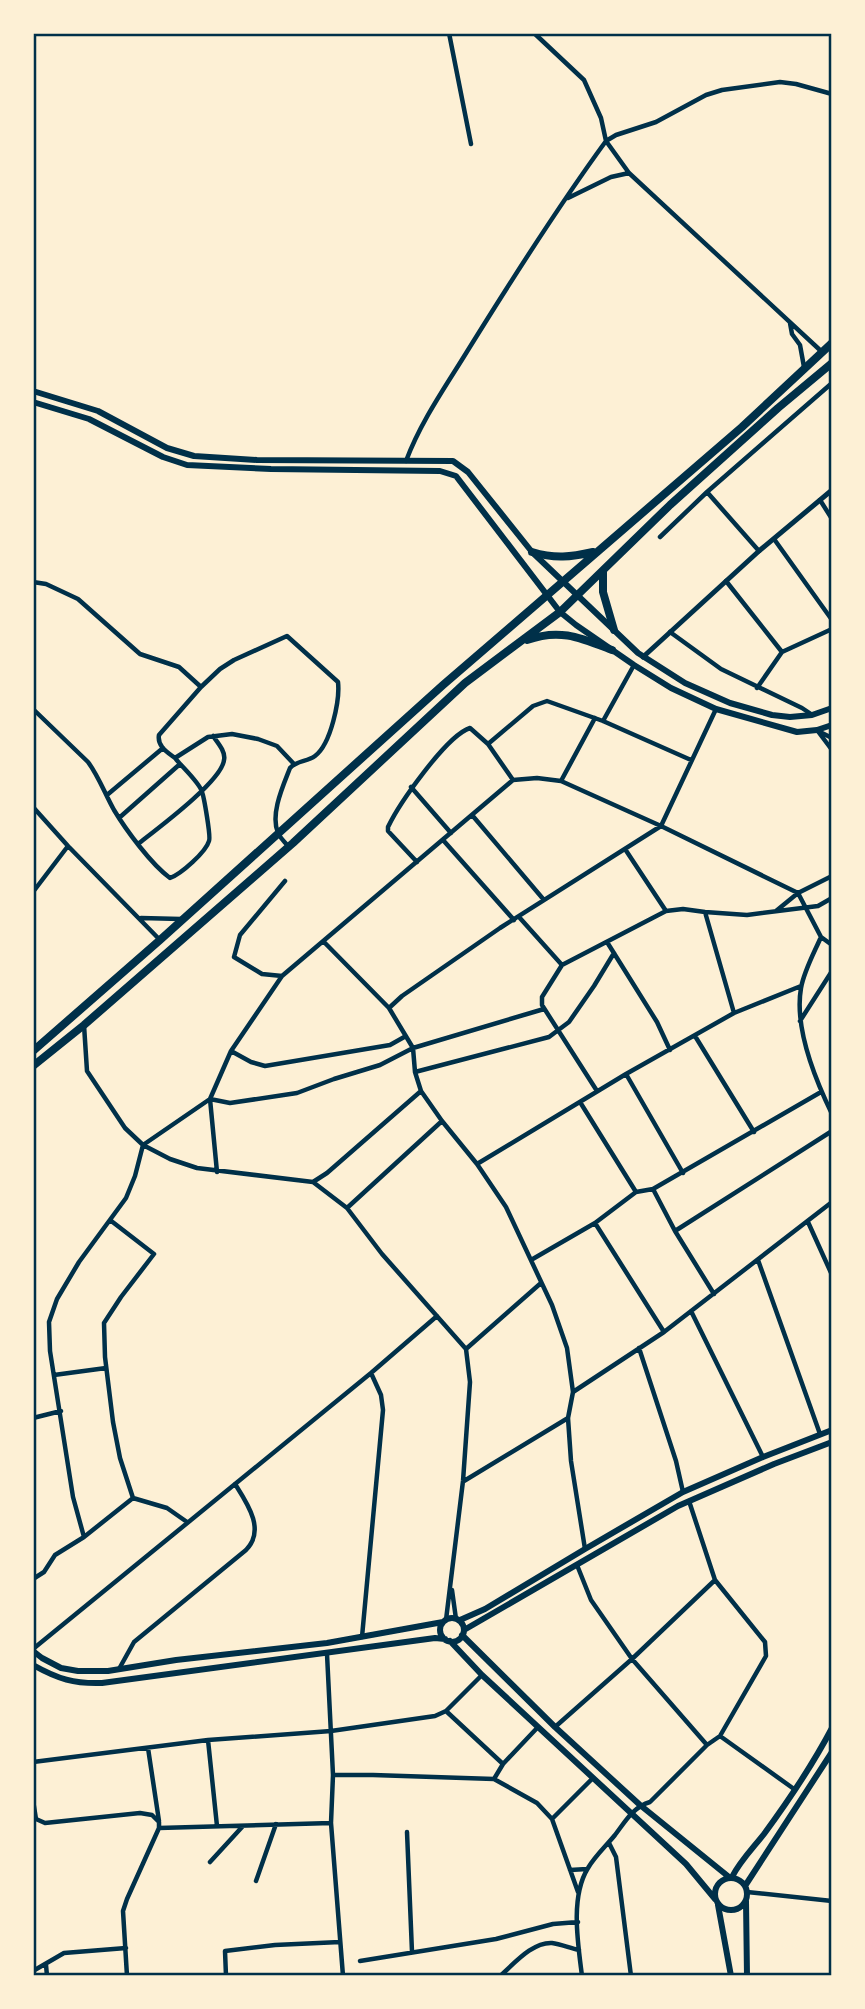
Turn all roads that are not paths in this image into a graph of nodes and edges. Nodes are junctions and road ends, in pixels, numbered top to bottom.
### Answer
1 (449, 33) edge
2 (534, 33) edge
3 (832, 94) edge
4 (606, 141) junction
5 (471, 144) dead end
6 (629, 173) junction
7 (567, 198) junction
8 (790, 323) junction
9 (832, 343) edge
10 (822, 352) junction
11 (832, 363) edge
12 (804, 368) junction
13 (832, 383) edge
14 (33, 391) edge
15 (33, 402) edge
16 (407, 461) junction
17 (832, 490) edge
18 (707, 492) junction
19 (820, 500) junction
20 (832, 519) edge
21 (660, 537) dead end
22 (774, 539) junction
23 (596, 551) junction
24 (759, 551) junction
25 (532, 552) junction
26 (603, 570) junction
27 (563, 580) junction
28 (726, 581) junction
29 (33, 582) edge
30 (547, 594) junction
31 (577, 595) junction
32 (560, 612) junction
33 (832, 620) edge
34 (832, 629) edge
35 (614, 630) junction
36 (670, 632) junction
37 (518, 643) junction
38 (612, 650) junction
39 (782, 652) junction
40 (643, 657) junction
41 (634, 665) junction
42 (201, 687) junction
43 (757, 688) junction
44 (832, 708) edge
45 (33, 709) edge
46 (716, 709) junction
47 (812, 715) junction
48 (595, 718) junction
49 (603, 721) junction
50 (832, 725) edge
51 (817, 730) junction
52 (213, 736) junction
53 (832, 738) edge
54 (488, 744) junction
55 (163, 748) junction
56 (831, 748) edge
57 (175, 758) junction
58 (691, 760) junction
59 (180, 764) junction
60 (294, 764) junction
61 (513, 780) junction
62 (561, 781) junction
63 (411, 787) junction
64 (202, 790) junction
65 (107, 795) junction
66 (33, 807) edge
67 (472, 815) junction
68 (119, 818) junction
69 (661, 826) junction
70 (451, 834) junction
71 (278, 835) junction
72 (443, 840) junction
73 (138, 844) junction
74 (68, 846) junction
75 (289, 847) junction
76 (625, 849) junction
77 (417, 862) junction
78 (832, 876) edge
79 (285, 881) dead end
80 (33, 891) edge
81 (798, 893) junction
82 (832, 898) edge
83 (544, 900) junction
84 (805, 907) junction
85 (666, 911) junction
86 (775, 911) junction
87 (705, 912) junction
88 (140, 918) junction
89 (516, 918) junction
90 (184, 919) junction
91 (821, 937) junction
92 (160, 940) junction
93 (324, 942) junction
94 (607, 942) junction
95 (832, 945) edge
96 (614, 953) junction
97 (562, 965) junction
98 (832, 971) edge
99 (282, 976) junction
100 (801, 986) junction
101 (389, 1008) junction
102 (544, 1009) junction
103 (734, 1013) junction
104 (800, 1021) junction
105 (84, 1025) junction
106 (557, 1030) junction
107 (406, 1036) junction
108 (695, 1036) junction
109 (35, 1048) edge
110 (413, 1048) junction
111 (670, 1050) junction
112 (231, 1051) junction
113 (33, 1066) edge
114 (415, 1072) junction
115 (626, 1074) junction
116 (421, 1091) junction
117 (597, 1091) junction
118 (821, 1093) junction
119 (210, 1099) junction
120 (580, 1102) junction
121 (832, 1114) edge
122 (442, 1121) junction
123 (754, 1132) junction
124 (832, 1132) edge
125 (143, 1145) junction
126 (477, 1164) junction
127 (217, 1171) junction
128 (683, 1173) junction
129 (313, 1182) junction
130 (653, 1189) junction
131 (636, 1192) junction
132 (832, 1202) edge
133 (347, 1208) junction
134 (110, 1220) junction
135 (808, 1222) junction
136 (595, 1223) junction
137 (675, 1231) junction
138 (531, 1260) junction
139 (758, 1260) junction
140 (832, 1275) edge
141 (541, 1283) junction
142 (714, 1294) junction
143 (691, 1311) junction
144 (437, 1317) junction
145 (664, 1332) junction
146 (639, 1348) junction
147 (466, 1349) junction
148 (106, 1368) junction
149 (371, 1373) junction
150 (54, 1375) junction
151 (573, 1392) junction
152 (61, 1411) junction
153 (33, 1418) edge
154 (568, 1418) junction
155 (832, 1430) edge
156 (820, 1434) junction
157 (832, 1441) edge
158 (763, 1457) junction
159 (463, 1481) junction
160 (235, 1484) junction
161 (683, 1492) junction
162 (133, 1498) junction
163 (689, 1501) junction
164 (187, 1522) junction
165 (84, 1536) junction
166 (585, 1549) junction
167 (577, 1566) junction
168 (33, 1579) edge
169 (715, 1580) junction
170 (451, 1582) junction
171 (458, 1620) junction
172 (444, 1621) junction
173 (463, 1633) junction
174 (362, 1637) junction
175 (447, 1640) junction
176 (33, 1650) edge
177 (327, 1654) junction
178 (632, 1659) junction
179 (33, 1665) edge
180 (119, 1669) junction
181 (482, 1675) junction
182 (446, 1711) junction
183 (538, 1727) junction
184 (555, 1727) junction
185 (832, 1728) edge
186 (331, 1731) junction
187 (720, 1737) junction
188 (208, 1740) junction
189 (707, 1745) junction
190 (148, 1748) junction
191 (832, 1752) edge
192 (33, 1762) edge
193 (503, 1764) junction
194 (333, 1775) junction
195 (593, 1777) junction
196 (494, 1779) junction
197 (794, 1789) junction
198 (33, 1800) edge
199 (640, 1805) junction
200 (631, 1814) junction
201 (552, 1819) junction
202 (331, 1823) junction
203 (276, 1824) junction
204 (159, 1825) junction
205 (243, 1825) junction
206 (217, 1826) junction
207 (407, 1832) dead end
208 (609, 1842) junction
209 (210, 1862) dead end
210 (587, 1869) junction
211 (570, 1870) junction
212 (730, 1877) junction
213 (256, 1881) dead end
214 (746, 1889) junction
215 (579, 1893) junction
216 (746, 1901) junction
217 (832, 1901) edge
218 (717, 1902) junction
219 (578, 1923) junction
220 (340, 1942) junction
221 (126, 1948) junction
222 (579, 1950) junction
223 (412, 1952) junction
224 (360, 1961) dead end
225 (46, 1964) junction
226 (33, 1971) edge
227 (47, 1976) edge
228 (127, 1976) edge
229 (226, 1976) edge
230 (343, 1976) edge
231 (500, 1976) edge
232 (582, 1976) edge
233 (631, 1976) edge
234 (731, 1976) edge
235 (747, 1976) edge

1 - 5 street
2 - 4 street
3 - 4 street
4 - 6 street
4 - 7 street
6 - 7 street
6 - 8 street
7 - 16 street
8 - 10 street
8 - 12 street
9 - 10 highway
10 - 12 highway
11 - 26 highway
12 - 23 highway
13 - 18 street
14 - 16 main road
15 - 30 main road
16 - 25 main road
17 - 19 street
18 - 21 street
18 - 24 street
19 - 20 street
19 - 22 street
22 - 24 street
22 - 33 street
23 - 25 highway
23 - 27 highway
24 - 28 street
25 - 27 main road
26 - 31 highway
26 - 35 highway
27 - 30 highway
27 - 31 main road
28 - 36 street
28 - 39 street
29 - 42 street
30 - 32 main road
30 - 71 highway
31 - 32 highway
31 - 35 main road
32 - 37 highway
32 - 38 main road
34 - 39 street
35 - 40 main road
36 - 40 street
36 - 43 street
37 - 38 highway
37 - 75 highway
38 - 41 main road
39 - 43 street
40 - 47 main road
41 - 46 main road
41 - 49 street
42 - 55 street
42 - 60 street
43 - 47 street
44 - 47 main road
45 - 65 street
46 - 51 main road
46 - 58 street
48 - 49 street
48 - 54 street
48 - 62 street
49 - 58 street
50 - 51 main road
51 - 53 street
51 - 56 street
52 - 57 street
52 - 60 street
52 - 64 street
54 - 61 street
54 - 63 street
55 - 57 street
55 - 65 street
57 - 59 street
58 - 69 street
59 - 64 street
59 - 68 street
60 - 71 street
61 - 62 street
61 - 67 street
62 - 69 street
63 - 70 street
63 - 77 street
64 - 73 street
64 - 73 street
65 - 68 street
66 - 74 street
67 - 70 street
67 - 83 street
68 - 73 street
69 - 76 street
69 - 81 street
70 - 72 street
71 - 75 street
71 - 90 highway
72 - 77 street
72 - 89 street
74 - 80 street
74 - 88 street
75 - 105 highway
76 - 83 street
76 - 85 street
77 - 93 street
78 - 81 street
79 - 99 street
81 - 84 street
81 - 86 street
82 - 84 street
83 - 89 street
84 - 86 street
84 - 91 street
85 - 87 street
85 - 94 street
86 - 87 street
87 - 103 street
88 - 90 street
88 - 92 street
89 - 97 street
89 - 101 street
90 - 92 highway
91 - 95 street
91 - 100 street
92 - 109 highway
93 - 99 street
93 - 101 street
94 - 96 street
94 - 97 street
96 - 106 street
96 - 111 street
97 - 102 street
98 - 104 street
99 - 112 street
100 - 103 street
100 - 104 street
101 - 107 street
102 - 106 street
102 - 110 street
103 - 108 street
104 - 118 street
105 - 113 highway
105 - 125 street
106 - 114 street
106 - 117 street
107 - 110 street
107 - 112 street
108 - 111 street
108 - 123 street
110 - 114 street
110 - 119 street
111 - 115 street
112 - 119 street
114 - 116 street
115 - 117 street
115 - 128 street
116 - 122 street
116 - 129 street
117 - 120 street
118 - 121 street
118 - 123 street
119 - 125 street
119 - 127 street
120 - 126 street
120 - 131 street
122 - 126 street
122 - 133 street
123 - 128 street
124 - 137 street
125 - 127 street
125 - 134 street
126 - 138 street
127 - 129 street
128 - 130 street
129 - 133 street
130 - 131 street
130 - 137 street
131 - 136 street
132 - 135 street
133 - 144 street
134 - 148 street
134 - 150 street
135 - 139 street
135 - 140 street
136 - 138 street
136 - 145 street
137 - 142 street
138 - 141 street
139 - 142 street
139 - 156 street
141 - 147 street
141 - 151 street
142 - 143 street
143 - 145 street
143 - 158 street
144 - 147 street
144 - 149 street
145 - 146 street
146 - 151 street
146 - 161 street
147 - 159 street
148 - 150 street
148 - 162 street
149 - 160 street
149 - 174 street
150 - 152 street
151 - 154 street
152 - 153 street
152 - 165 street
154 - 159 street
154 - 166 street
155 - 156 main road
156 - 158 main road
157 - 163 main road
158 - 161 main road
159 - 170 street
160 - 164 street
160 - 180 street
161 - 166 main road
162 - 164 street
162 - 165 street
163 - 167 main road
163 - 169 street
164 - 176 street
165 - 168 street
166 - 171 main road
167 - 173 main road
167 - 178 street
169 - 178 street
169 - 187 street
170 - 171 street
170 - 172 street
171 - 172 main road
171 - 173 main road
172 - 174 main road
172 - 175 main road
173 - 175 main road
173 - 184 main road
174 - 180 main road
175 - 177 main road
175 - 181 main road
176 - 180 main road
177 - 179 main road
177 - 186 street
178 - 184 street
178 - 189 street
181 - 182 street
181 - 183 main road
182 - 186 street
182 - 193 street
183 - 193 street
183 - 195 main road
184 - 199 main road
185 - 197 main road
186 - 188 street
186 - 194 street
187 - 189 street
187 - 197 street
188 - 190 street
188 - 206 street
189 - 199 street
190 - 192 street
190 - 204 street
191 - 214 main road
193 - 196 street
194 - 196 street
194 - 202 street
195 - 200 main road
195 - 201 street
196 - 201 street
197 - 212 main road
198 - 204 street
199 - 200 street
199 - 212 main road
200 - 208 street
200 - 218 main road
201 - 211 street
202 - 203 street
202 - 220 street
203 - 205 street
203 - 213 street
204 - 206 street
204 - 221 street
205 - 206 street
205 - 209 street
207 - 223 street
208 - 210 street
208 - 233 street
210 - 211 street
210 - 215 street
211 - 215 street
212 - 214 main road
212 - 218 main road
214 - 216 main road
214 - 217 street
215 - 219 street
216 - 218 main road
216 - 235 main road
218 - 234 main road
219 - 222 street
219 - 223 street
220 - 229 street
220 - 230 street
221 - 225 street
221 - 228 street
222 - 231 street
222 - 232 street
223 - 224 street
225 - 226 street
225 - 227 street

